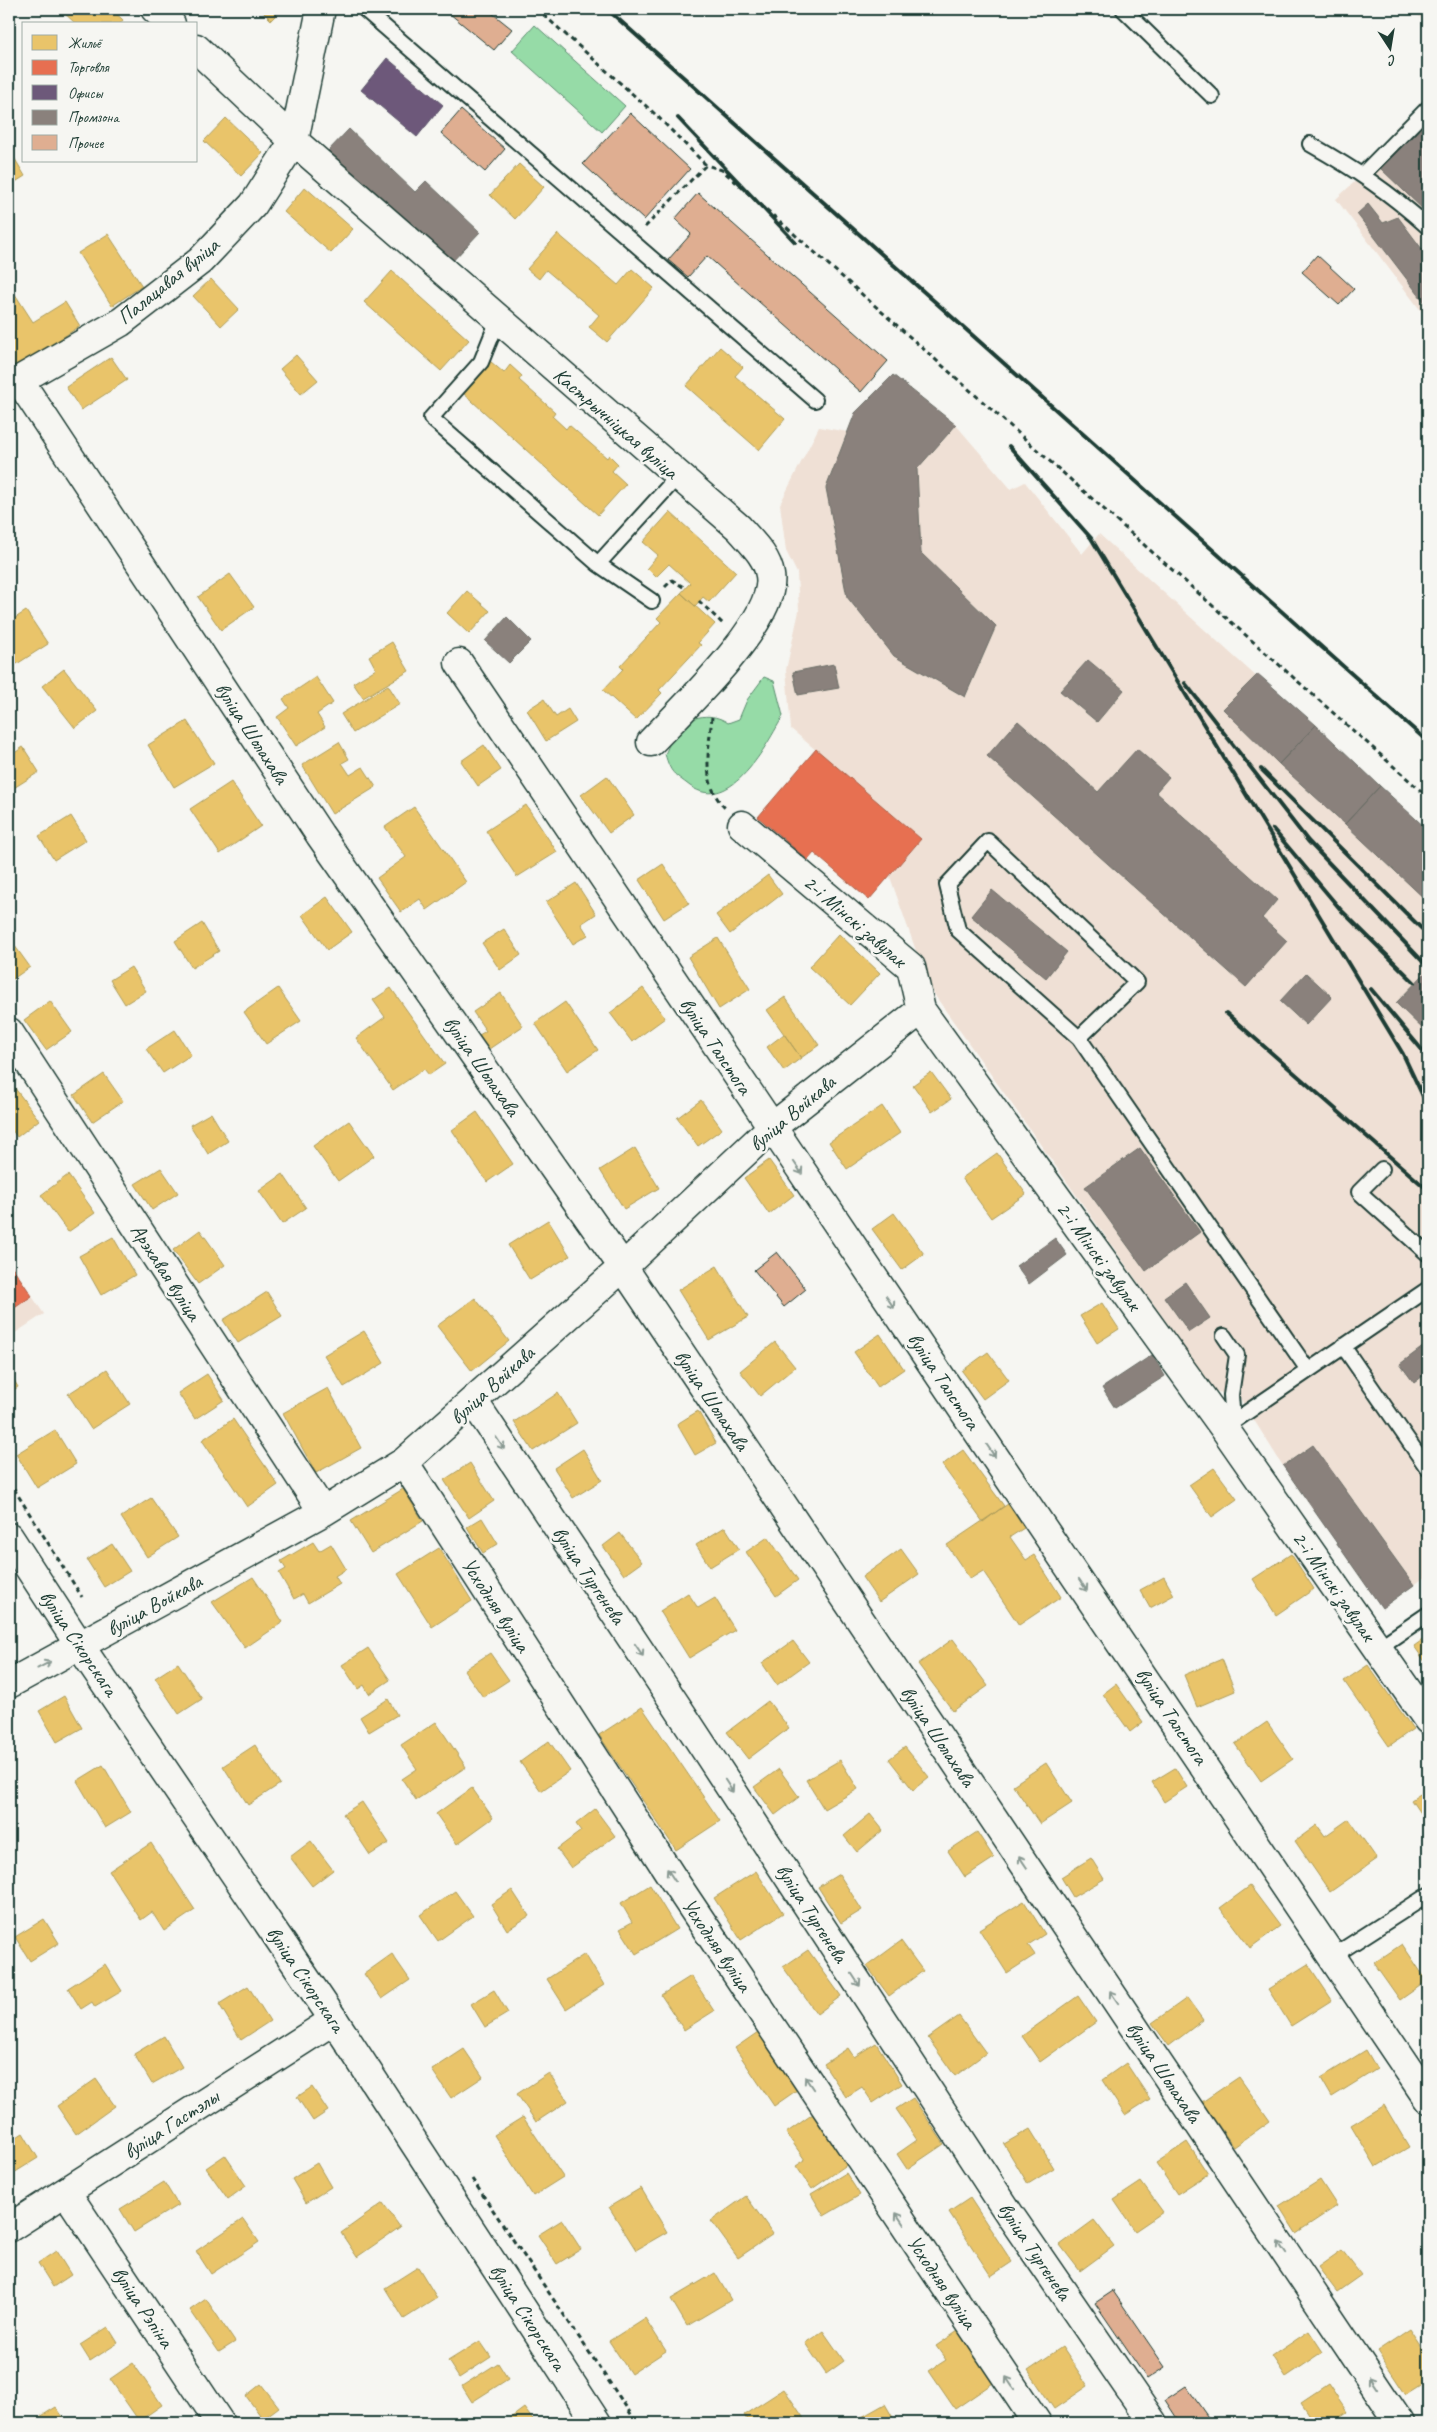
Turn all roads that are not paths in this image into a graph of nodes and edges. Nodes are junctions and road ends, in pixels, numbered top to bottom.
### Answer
1 (156, 9) edge
2 (321, 9) edge
3 (364, 9) edge
4 (1123, 9) edge
5 (169, 22) edge
6 (198, 50) edge
7 (1212, 96) dead end
8 (1428, 108) edge
9 (294, 141) junction
10 (1310, 144) dead end
11 (1364, 174) junction
12 (1428, 227) edge
13 (498, 320) junction
14 (14, 383) edge
15 (815, 400) dead end
16 (678, 476) junction
17 (598, 564) junction
18 (652, 601) dead end
19 (459, 663) dead end
20 (650, 742) dead end
21 (742, 825) road end
22 (921, 1010) junction
23 (9, 1032) edge
24 (1079, 1038) junction
25 (771, 1128) junction
26 (1382, 1168) dead end
27 (1428, 1254) edge
28 (622, 1267) junction
29 (1428, 1289) edge
30 (1224, 1336) dead end
31 (1343, 1346) junction
32 (1308, 1370) junction
33 (474, 1402) junction
34 (1228, 1425) junction
35 (404, 1462) junction
36 (1428, 1469) edge
37 (323, 1512) junction
38 (9, 1537) edge
39 (1428, 1614) edge
40 (80, 1646) junction
41 (1378, 1648) junction
42 (9, 1684) edge
43 (1428, 1720) edge
44 (1428, 1895) edge
45 (1332, 1956) junction
46 (334, 2020) junction
47 (1428, 2099) edge
48 (66, 2192) junction
49 (9, 2228) edge
50 (220, 2423) edge
51 (598, 2423) edge
52 (1037, 2423) edge
53 (1153, 2423) edge
54 (1400, 2423) edge

1 - 5 street
2 - 9 street
3 - 15 lane
4 - 7 lane
6 - 9 street, Кастрычніцкая вуліца
8 - 11 lane
9 - 13 street, Кастрычніцкая вуліца
9 - 14 street, Палацавая вуліца
10 - 11 lane
11 - 12 lane
13 - 16 street, Кастрычніцкая вуліца
13 - 17 lane
14 - 28 street, вуліца Шолахава
16 - 17 lane
16 - 20 street, Кастрычніцкая вуліца
17 - 18 lane
19 - 25 street, вуліца Талстога
21 - 22 street, 2-і Мінскі завулак
22 - 25 street, вуліца Войкава
22 - 34 street, 2-і Мінскі завулак
23 - 37 street, Арэхавая вуліца
24 - 24 lane
24 - 32 lane
25 - 28 street, вуліца Войкава
25 -> 45 street, вуліца Талстога
26 - 27 lane
28 - 33 street, вуліца Войкава
54 -> 28 street, вуліца Шолахава
29 - 31 lane
30 - 34 lane
31 - 32 lane
31 - 36 lane
32 - 34 lane
33 - 35 street, вуліца Войкава
33 -> 53 street, вуліца Тургенева
34 - 41 street, 2-і Мінскі завулак
35 - 37 street, вуліца Войкава
52 -> 35 street, Усходняя вуліца
37 - 40 street, вуліца Войкава
38 - 40 street, вуліца Сікорскага
39 - 41 lane
42 -> 40 street, вуліца Войкава
40 - 46 street, вуліца Сікорскага
41 - 43 street, 2-і Мінскі завулак
44 - 45 lane
45 - 47 street, вуліца Талстога
46 - 48 street, вуліца Гастэлы
46 - 51 street, вуліца Сікорскага
48 - 49 street, вуліца Гастэлы
48 - 50 street, вуліца Рэпіна

